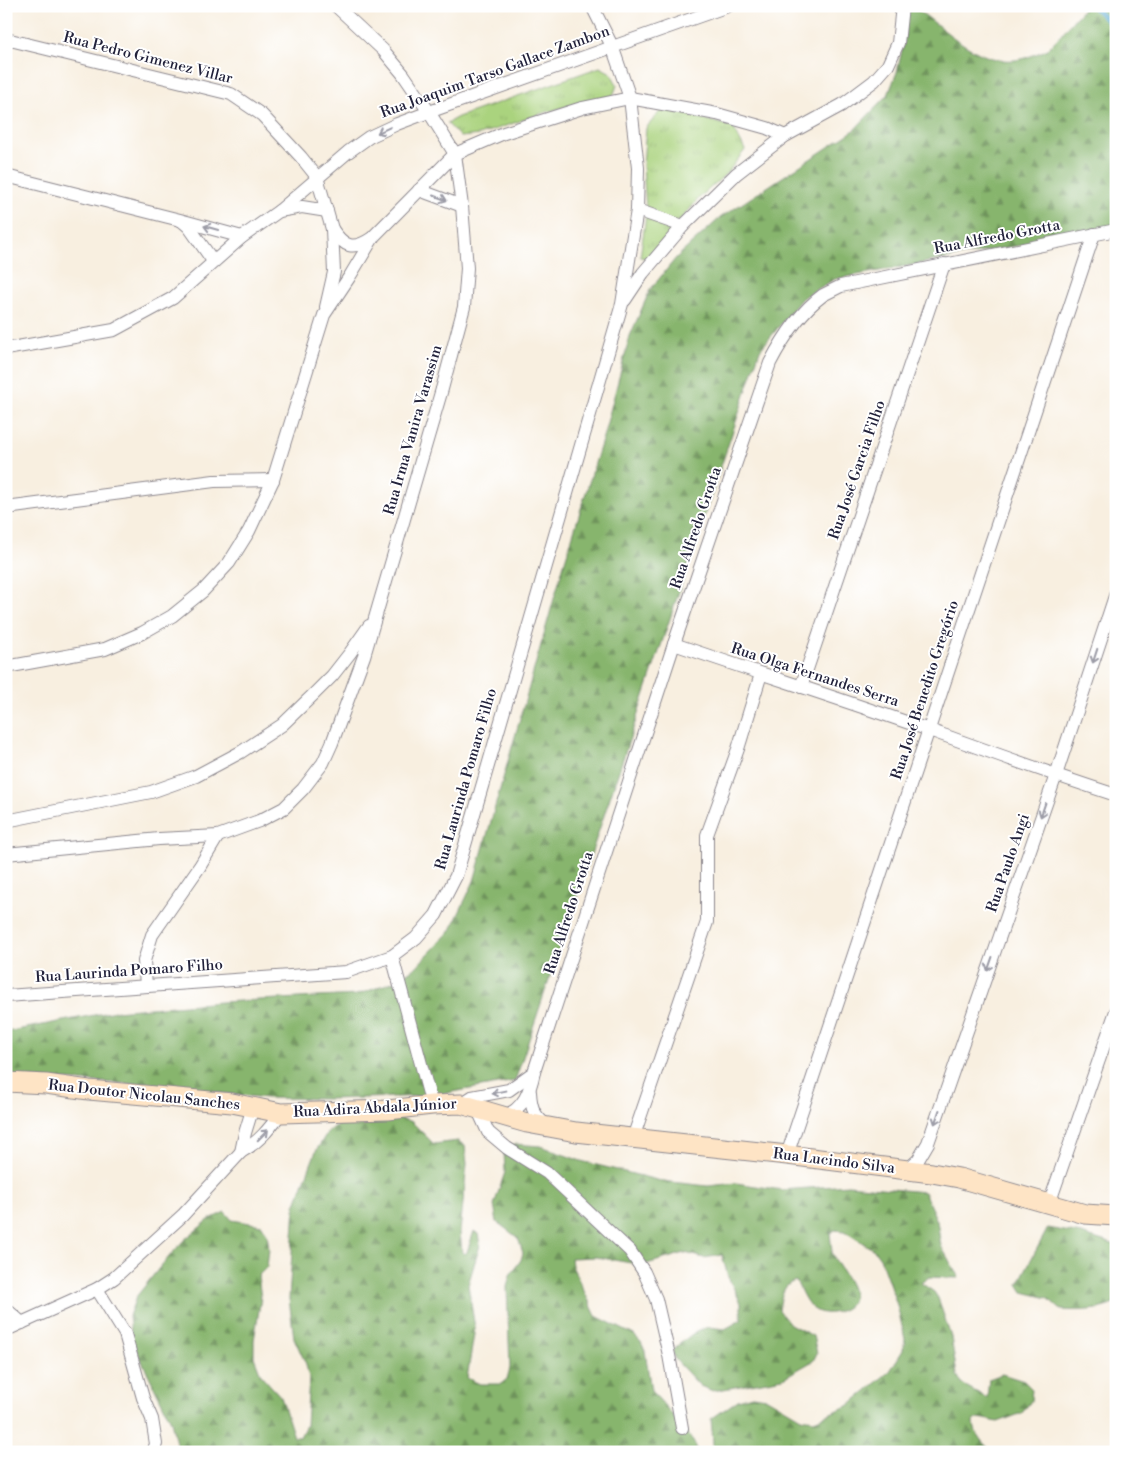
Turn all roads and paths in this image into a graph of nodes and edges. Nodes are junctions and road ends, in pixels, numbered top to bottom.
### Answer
1 (336, 6) edge
2 (592, 6) edge
3 (728, 6) edge
4 (902, 6) edge
5 (6, 39) edge
6 (612, 46) junction
7 (630, 98) junction
8 (429, 112) junction
9 (785, 136) junction
10 (455, 154) junction
11 (6, 176) edge
12 (317, 177) junction
13 (419, 190) junction
14 (462, 206) junction
15 (637, 210) junction
16 (279, 211) junction
17 (327, 211) junction
18 (180, 220) junction
19 (683, 226) junction
20 (332, 229) junction
21 (1116, 230) edge
22 (1094, 234) junction
23 (374, 236) junction
24 (242, 237) junction
25 (213, 261) junction
26 (944, 264) junction
27 (334, 272) junction
28 (350, 276) junction
29 (622, 304) junction
30 (324, 315) junction
31 (6, 349) edge
32 (274, 480) junction
33 (6, 508) edge
34 (1116, 593) edge
35 (376, 616) junction
36 (674, 644) junction
37 (6, 667) edge
38 (761, 674) junction
39 (801, 687) junction
40 (929, 730) junction
41 (1056, 775) junction
42 (1116, 795) edge
43 (6, 821) edge
44 (218, 836) junction
45 (6, 854) edge
46 (392, 956) junction
47 (146, 985) junction
48 (6, 996) edge
49 (1116, 1011) edge
50 (534, 1072) junction
51 (6, 1082) edge
52 (530, 1092) junction
53 (432, 1105) junction
54 (469, 1106) junction
55 (253, 1107) junction
56 (281, 1112) junction
57 (504, 1116) junction
58 (527, 1122) joint
59 (548, 1126) junction
60 (633, 1138) junction
61 (928, 1143) junction
62 (241, 1152) junction
63 (787, 1155) junction
64 (907, 1170) junction
65 (932, 1173) junction
66 (1049, 1204) junction
67 (1116, 1216) edge
68 (97, 1288) junction
69 (6, 1309) edge
70 (22, 1323) junction
71 (6, 1330) edge
72 (682, 1428) dead end
73 (153, 1452) edge

1 - 8 street, Rua Irma Vanira Varassim
2 - 6 street, Rua Laurinda Pomaro Filho
3 - 6 street, Rua Joaquim Tarso Gallace Zambon
4 - 9 street, Rua Laurinda Pomaro Filho
5 - 12 street, Rua Pedro Gimenez Villar
6 - 7 street, Rua Laurinda Pomaro Filho
6 - 8 street, Rua Joaquim Tarso Gallace Zambon
7 - 9 street
7 - 10 street
7 - 15 street, Rua Laurinda Pomaro Filho
8 - 10 street, Rua Irma Vanira Varassim
8 -> 12 street, Rua Joaquim Tarso Gallace Zambon
9 - 19 street, Rua Laurinda Pomaro Filho
10 - 13 street
10 - 14 street, Rua Irma Vanira Varassim
11 - 18 street
12 - 16 street, Rua Joaquim Tarso Gallace Zambon
12 - 17 street, Rua Pedro Gimenez Villar
13 -> 14 street
13 - 23 street
14 - 35 street, Rua Irma Vanira Varassim
15 - 19 street
15 - 29 street, Rua Laurinda Pomaro Filho
16 - 17 street
16 - 24 street, Rua Joaquim Tarso Gallace Zambon
17 - 20 street, Rua Pedro Gimenez Villar
24 -> 18 street
18 - 25 street
19 - 29 street, Rua Laurinda Pomaro Filho
20 - 23 street
20 - 27 street, Rua Pedro Gimenez Villar
21 - 22 street, Rua Alfredo Grotta
22 - 26 street, Rua Alfredo Grotta
22 - 40 street, Rua José Benedito Gregório
23 - 28 street
24 - 25 street, Rua Joaquim Tarso Gallace Zambon
25 - 31 street, Rua Joaquim Tarso Gallace Zambon
26 - 36 street, Rua Alfredo Grotta
26 - 39 street, Rua José Garcia Filho
27 - 28 street
27 - 30 street, Rua Pedro Gimenez Villar
28 - 30 street
29 - 46 street, Rua Laurinda Pomaro Filho
30 - 32 street
32 - 33 street
32 - 37 street
34 -> 41 street, Rua Paulo Angi
35 - 43 street
35 - 44 street, Rua Irma Vanira Varassim
36 - 38 street, Rua Olga Fernandes Serra
36 - 50 street, Rua Alfredo Grotta
38 - 39 street, Rua Olga Fernandes Serra
38 - 60 street
39 - 40 street, Rua Olga Fernandes Serra
40 - 41 street, Rua Olga Fernandes Serra
40 - 63 street, Rua José Benedito Gregório
41 - 42 street, Rua Olga Fernandes Serra
41 -> 61 street, Rua Paulo Angi
44 - 45 street, Rua Irma Vanira Varassim
44 - 47 street
46 - 47 street, Rua Laurinda Pomaro Filho
46 - 53 street
47 - 48 street, Rua Laurinda Pomaro Filho
49 - 66 street
50 - 52 street, Rua Alfredo Grotta
50 -> 54 street
51 - 55 street, Rua Doutor Nicolau Sanches
52 - 57 street, Rua Alfredo Grotta
52 - 59 street
53 - 54 street, Rua Adira Abdala Júnior
53 - 56 street, Rua Adira Abdala Júnior
54 - 57 street, Rua Adira Abdala Júnior
54 - 72 street
55 - 56 street, Rua Doutor Nicolau Sanches
55 - 62 street
62 -> 56 street
57 - 58 street, Rua Adira Abdala Júnior
58 - 59 street, Rua Lucindo Silva
59 - 60 street, Rua Lucindo Silva
60 - 63 street, Rua Lucindo Silva
61 - 64 street, Rua Paulo Angi
61 - 65 street, Rua Paulo Angi
62 - 68 street
63 - 64 street, Rua Lucindo Silva
64 - 65 street, Rua Lucindo Silva
65 - 66 street, Rua Lucindo Silva
66 - 67 street, Rua Lucindo Silva
68 - 70 street
68 - 73 street
69 - 70 street
70 - 71 street

